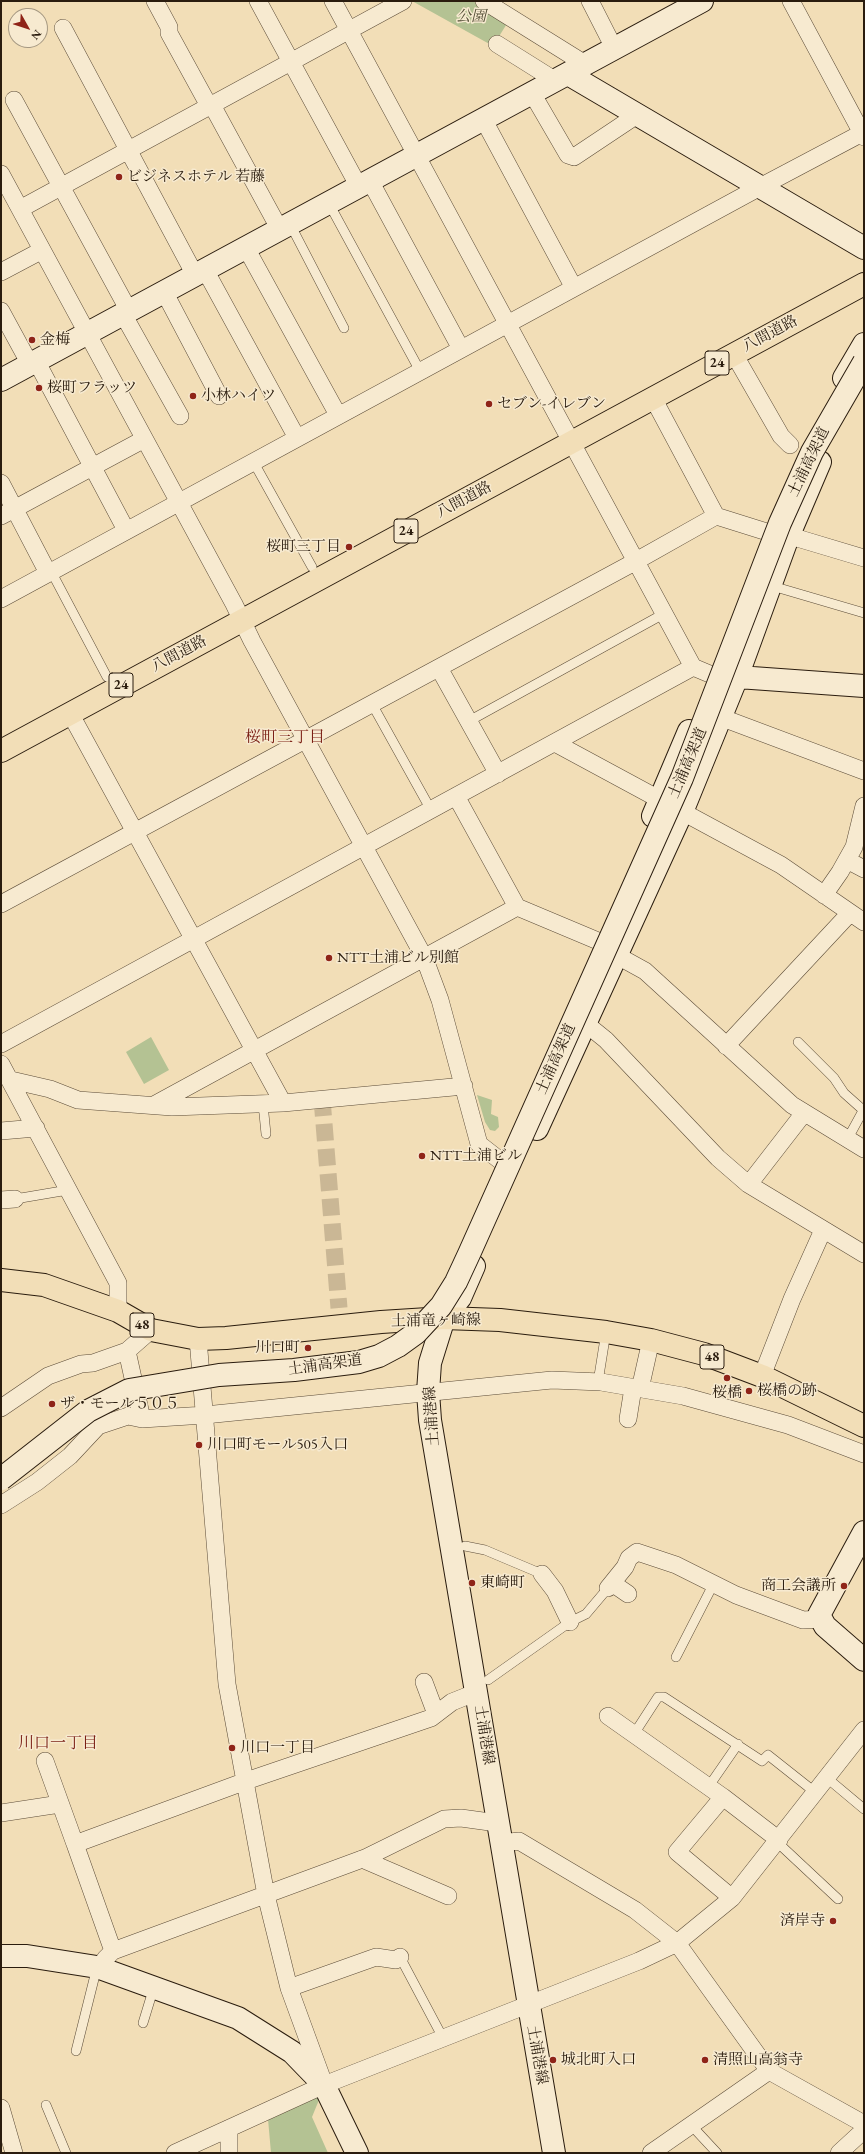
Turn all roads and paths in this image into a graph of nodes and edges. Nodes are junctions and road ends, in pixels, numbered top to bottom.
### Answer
1 (155, 1) edge
2 (258, 1) edge
3 (333, 1) edge
4 (403, 1) edge
5 (484, 1) edge
6 (590, 1) edge
7 (702, 1) edge
8 (791, 1) edge
9 (62, 28) dead end
10 (349, 30) junction
11 (497, 44) dead end
12 (614, 48) junction
13 (292, 62) junction
14 (572, 72) junction
15 (14, 100) dead end
16 (536, 100) dead end
17 (210, 105) junction
18 (637, 115) junction
19 (487, 126) dead end
20 (863, 134) edge
21 (127, 150) junction
22 (416, 156) junction
23 (1, 174) edge
24 (766, 183) junction
25 (61, 186) junction
26 (366, 188) junction
27 (20, 209) junction
28 (333, 211) dead end
29 (285, 227) junction
30 (864, 235) edge
31 (864, 248) edge
32 (36, 254) dead end
33 (250, 255) dead end
34 (1, 272) edge
35 (202, 276) junction
36 (864, 284) edge
37 (574, 288) junction
38 (168, 299) dead end
39 (1, 311) edge
40 (126, 313) junction
41 (508, 324) junction
42 (344, 328) dead end
43 (87, 334) junction
44 (864, 344) edge
45 (461, 349) junction
46 (734, 354) junction
47 (26, 357) dead end
48 (864, 362) edge
49 (40, 368) dead end
50 (420, 371) junction
51 (864, 379) edge
52 (1, 380) edge
53 (219, 396) dead end
54 (653, 398) junction
55 (180, 416) dead end
56 (338, 416) junction
57 (297, 438) junction
58 (137, 443) dead end
59 (570, 443) junction
60 (790, 445) dead end
61 (253, 461) junction
62 (94, 466) junction
63 (1, 484) edge
64 (178, 502) junction
65 (8, 513) edge
66 (716, 516) junction
67 (126, 530) junction
68 (767, 532) junction
69 (797, 538) dead end
70 (864, 558) edge
71 (635, 562) junction
72 (312, 567) dead end
73 (50, 572) junction
74 (779, 588) dead end
75 (1, 599) edge
76 (864, 613) edge
77 (658, 617) dead end
78 (242, 620) junction
79 (439, 668) junction
80 (703, 671) junction
81 (736, 677) junction
82 (107, 678) dead end
83 (864, 686) edge
84 (372, 704) junction
85 (70, 713) junction
86 (720, 717) junction
87 (468, 721) junction
88 (305, 740) junction
89 (555, 743) junction
90 (1, 751) edge
91 (864, 771) edge
92 (498, 774) junction
93 (456, 796) junction
94 (661, 799) junction
95 (864, 806) edge
96 (430, 810) junction
97 (682, 812) junction
98 (135, 832) junction
99 (364, 847) junction
100 (847, 860) junction
101 (864, 869) edge
102 (824, 895) junction
103 (1, 904) edge
104 (517, 907) junction
105 (857, 917) edge
106 (194, 940) junction
107 (598, 940) junction
108 (616, 955) junction
109 (424, 957) junction
110 (585, 1023) junction
111 (798, 1042) dead end
112 (1, 1044) edge
113 (726, 1046) junction
114 (253, 1049) junction
115 (1, 1064) edge
116 (11, 1080) junction
117 (464, 1086) junction
118 (283, 1103) junction
119 (263, 1104) junction
120 (154, 1105) junction
121 (864, 1109) edge
122 (804, 1113) junction
123 (36, 1128) junction
124 (1, 1131) edge
125 (266, 1134) dead end
126 (847, 1140) junction
127 (864, 1149) edge
128 (502, 1162) junction
129 (749, 1184) junction
130 (68, 1190) junction
131 (8, 1200) edge
132 (823, 1230) junction
133 (864, 1254) edge
134 (1, 1280) edge
135 (118, 1311) junction
136 (444, 1318) junction
137 (151, 1330) junction
138 (606, 1332) junction
139 (198, 1339) junction
140 (651, 1340) junction
141 (127, 1351) junction
142 (762, 1376) junction
143 (598, 1382) junction
144 (637, 1388) junction
145 (428, 1392) junction
146 (1, 1408) edge
147 (205, 1415) junction
148 (142, 1419) junction
149 (628, 1420) dead end
150 (864, 1426) edge
151 (864, 1454) edge
152 (1, 1479) edge
153 (1, 1505) edge
154 (864, 1532) edge
155 (465, 1546) dead end
156 (542, 1574) joint
157 (714, 1583) junction
158 (610, 1585) junction
159 (628, 1594) dead end
160 (821, 1619) junction
161 (570, 1622) junction
162 (676, 1658) dead end
163 (864, 1660) edge
164 (424, 1682) dead end
165 (482, 1686) junction
166 (436, 1714) junction
167 (608, 1716) dead end
168 (864, 1730) edge
169 (634, 1734) junction
170 (738, 1744) junction
171 (45, 1761) dead end
172 (827, 1778) junction
173 (246, 1781) junction
174 (709, 1786) junction
175 (816, 1792) junction
176 (723, 1797) junction
177 (60, 1804) junction
178 (864, 1809) edge
179 (1, 1813) edge
180 (499, 1833) junction
181 (778, 1841) junction
182 (75, 1844) junction
183 (362, 1859) junction
184 (266, 1895) junction
185 (448, 1896) dead end
186 (732, 1898) junction
187 (838, 1899) dead end
188 (676, 1943) junction
189 (113, 1951) junction
190 (1, 1956) edge
191 (400, 1957) joint
192 (97, 1967) junction
193 (154, 1987) junction
194 (289, 1988) junction
195 (529, 2004) junction
196 (143, 2023) dead end
197 (443, 2038) junction
198 (76, 2050) dead end
199 (769, 2072) junction
200 (324, 2085) junction
201 (46, 2105) dead end
202 (1, 2108) edge
203 (864, 2124) edge
204 (691, 2125) junction
205 (229, 2129) junction
206 (864, 2130) edge
207 (14, 2153) edge
208 (66, 2153) edge
209 (175, 2153) edge
210 (229, 2153) edge
211 (357, 2153) edge
212 (554, 2153) edge
213 (651, 2153) edge
214 (717, 2153) edge
215 (838, 2153) edge

1 - 17 street
2 - 13 street
3 - 10 street
4 - 10 street
5 - 14 street
6 - 12 street
7 - 12 street
8 - 20 street
9 - 21 street
10 - 13 street
10 - 22 street
11 - 14 street
12 - 14 street
13 - 17 street
13 - 26 street
14 - 18 street
14 - 22 street
14 - 24 street
15 - 25 street
16 - 18 street
17 - 21 street
17 - 29 street
18 - 24 street
19 - 37 street
20 - 24 street
21 - 25 street
21 - 35 street
22 - 26 street
22 - 41 street
23 - 27 street
24 - 30 street
24 - 31 street
24 - 37 street
25 - 27 street
25 - 40 street
26 - 29 street
26 - 45 street
27 - 43 street
28 - 50 lane
29 - 35 street
29 - 42 lane
32 - 34 street
33 - 56 street
35 - 40 street
35 - 57 street
36 - 46 main road, 八間道路 / 24
37 - 41 street
38 - 53 street
39 - 47 street
40 - 43 street
40 - 55 street
41 - 45 street
41 - 59 street
43 - 52 street
43 - 64 street
44 - 68 street
45 - 50 street
46 - 54 main road, 八間道路 / 24
46 - 60 street
48 - 152 street, 土浦高架道, bridge
49 - 62 street
50 - 56 street
51 - 81 street
54 - 59 main road, 八間道路 / 24
54 - 66 street
56 - 57 street
57 - 61 street
58 - 62 street
59 - 71 street
59 - 78 main road, 八間道路 / 24
61 - 64 street
61 - 72 lane
62 - 65 street
62 - 67 street
63 - 65 street
64 - 67 street
64 - 78 street
65 - 73 street
66 - 68 street
66 - 71 street
67 - 73 street
68 - 80 street
69 - 70 street
71 - 79 street
71 - 80 street
73 - 75 street
73 - 82 lane
74 - 76 lane
77 - 87 lane
78 - 85 main road, 八間道路 / 24
78 - 88 street
79 - 84 street
79 - 87 street
80 - 81 street
80 - 89 street
80 - 94 street
81 - 83 street
81 - 86 street
84 - 88 street
84 - 96 lane
85 - 90 main road, 八間道路 / 24
85 - 98 street
86 - 91 street
86 - 97 street
87 - 92 street
88 - 98 street
88 - 99 street
89 - 92 street
89 - 94 street
92 - 93 street
93 - 96 street
93 - 104 street
94 - 97 street
94 - 107 street
95 - 100 street
96 - 99 street
97 - 102 street
97 - 108 street
98 - 103 street
98 - 106 street
99 - 106 street
99 - 109 street
100 - 101 street
100 - 102 street
102 - 105 street
104 - 107 street
104 - 109 street
105 - 113 street
106 - 112 street
106 - 114 street
107 - 108 street
107 - 128 street
108 - 110 street
108 - 113 street
109 - 114 street
109 - 117 street
110 - 129 street
110 - 136 street
111 - 121 lane
113 - 122 street
114 - 118 street
114 - 120 street
115 - 116 street
116 - 120 street
116 - 123 street
117 - 118 street
117 - 128 street
118 - 119 street
119 - 120 street
119 - 125 lane
121 - 126 lane
122 - 126 street
122 - 129 street
123 - 124 street
123 - 130 street
126 - 127 street
128 - 136 street
129 - 132 street
130 - 131 lane
130 - 135 street
132 - 133 street
132 - 142 street
134 - 135 main road, 土浦竜ヶ崎線 / 48
135 - 137 main road, 土浦竜ヶ崎線 / 48
136 - 138 main road, 土浦竜ヶ崎線 / 48
136 - 139 main road, 土浦竜ヶ崎線 / 48
136 - 145 street, 土浦港線
137 - 139 main road, 土浦竜ヶ崎線 / 48
137 - 141 street
138 - 140 main road, 土浦竜ヶ崎線 / 48
138 - 143 lane
139 - 147 street
140 - 142 main road, 土浦竜ヶ崎線 / 48
140 - 144 street
141 - 146 street
141 - 148 street
142 - 150 main road, 土浦竜ヶ崎線 / 48
143 - 144 street
143 - 145 street
144 - 149 street
144 - 151 street
145 - 147 street
145 - 165 street, 土浦港線
147 - 148 street
147 - 173 street
148 - 153 street
154 - 160 street
155 - 156 lane
156 - 161 street
157 - 158 street
157 - 160 street
157 - 162 lane
158 - 159 street
158 - 161 lane
160 - 163 street
161 - 165 lane
164 - 166 street
165 - 166 street
165 - 180 street, 土浦港線
166 - 173 street
167 - 169 street
168 - 172 street
169 - 170 lane
169 - 174 street
170 - 174 lane
170 - 175 lane
171 - 177 street
172 - 175 street
172 - 178 lane
173 - 182 street
173 - 184 street
174 - 176 street
175 - 181 street
176 - 181 street
176 - 186 street
177 - 179 street
177 - 182 street
180 - 183 street
180 - 188 street
180 - 195 street, 土浦港線
181 - 186 street
181 - 187 lane
182 - 189 street
183 - 184 street
183 - 185 street
184 - 189 street
184 - 194 street
186 - 188 street
188 - 195 street
188 - 199 street
189 - 192 street
190 - 192 street
191 - 194 street
191 - 197 lane
192 - 193 street
192 - 198 lane
193 - 196 lane
193 - 200 street
194 - 200 street
195 - 197 street
195 - 212 street, 土浦港線
197 - 200 street
199 - 203 street
199 - 204 street
200 - 205 street
200 - 211 street
201 - 208 lane
202 - 207 street
204 - 213 street
204 - 214 lane
205 - 209 street
205 - 210 street
206 - 215 street

